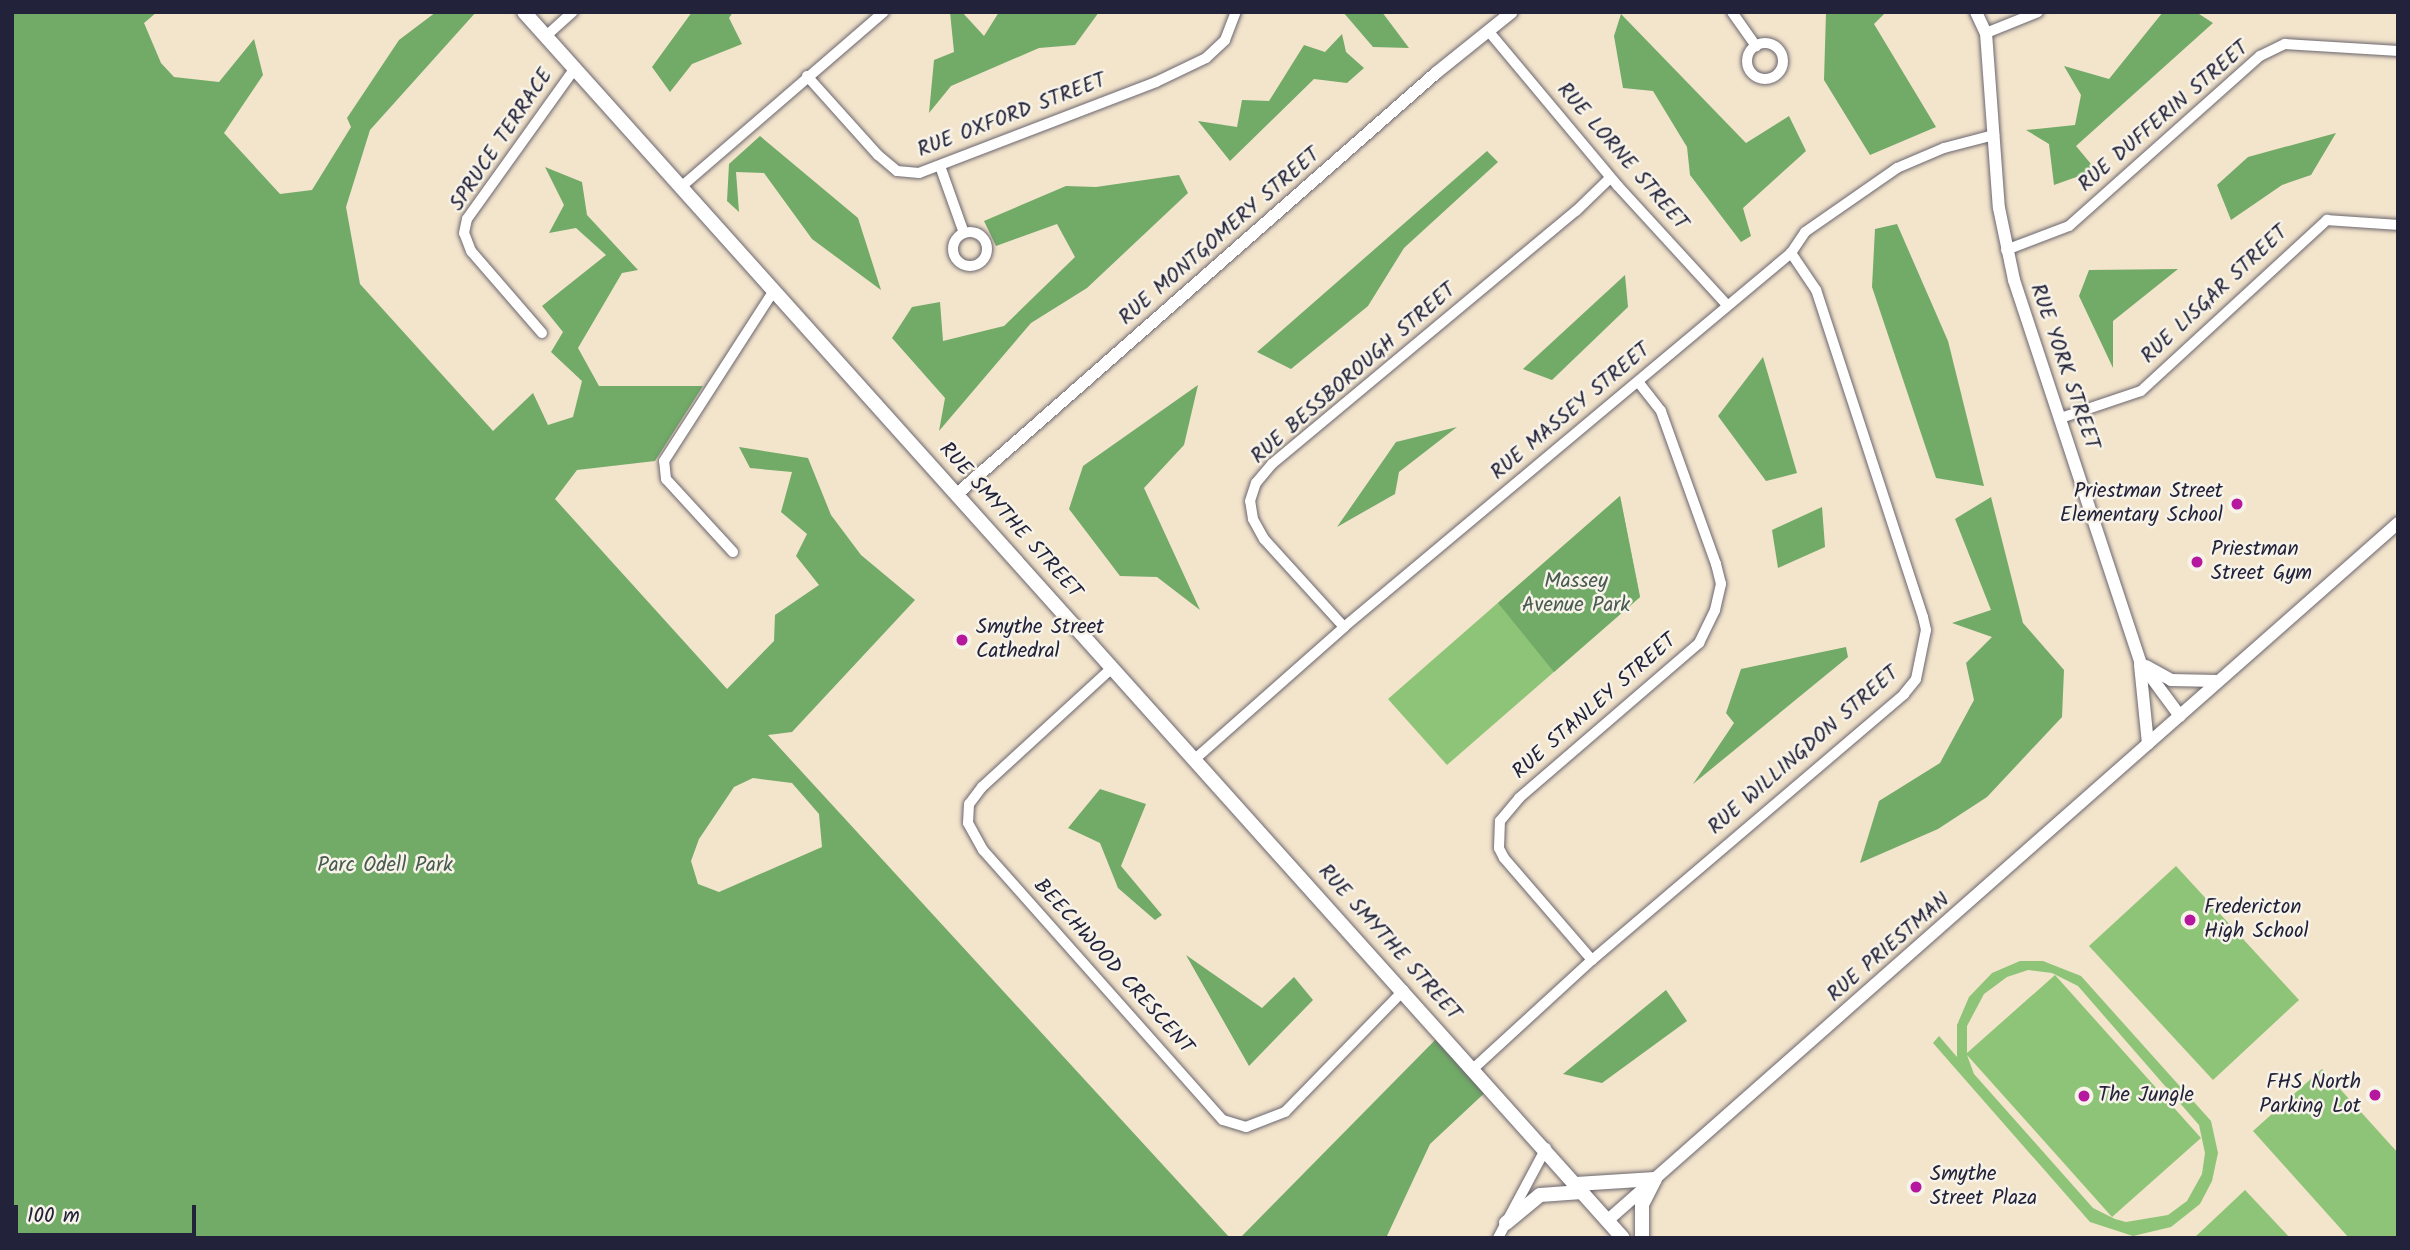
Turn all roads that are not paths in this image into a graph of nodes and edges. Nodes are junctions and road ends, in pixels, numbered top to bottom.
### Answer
1 (524, 12) edge
2 (573, 12) edge
3 (884, 12) edge
4 (1236, 12) edge
5 (1512, 12) edge
6 (1732, 12) edge
7 (1976, 12) edge
8 (2038, 12) edge
9 (1490, 33) junction
10 (1986, 33) junction
11 (546, 36) junction
12 (1756, 46) dead end
13 (2398, 51) edge
14 (575, 68) junction
15 (807, 76) junction
16 (1994, 135) junction
17 (940, 166) junction
18 (1610, 177) junction
19 (681, 187) junction
20 (2398, 225) edge
21 (964, 233) dead end
22 (2006, 250) junction
23 (1791, 253) junction
24 (775, 290) junction
25 (1727, 304) junction
26 (542, 333) dead end
27 (1638, 382) junction
28 (2061, 418) junction
29 (957, 494) junction
30 (2398, 523) edge
31 (733, 552) dead end
32 (1344, 627) junction
33 (2140, 662) junction
34 (1113, 667) junction
35 (2218, 681) junction
36 (2180, 716) junction
37 (2148, 744) junction
38 (1195, 759) junction
39 (1592, 960) junction
40 (1404, 990) junction
41 (1474, 1068) junction
42 (1546, 1148) junction
43 (1655, 1179) junction
44 (1579, 1188) junction
45 (1608, 1220) junction
46 (1506, 1223) junction
47 (1498, 1238) edge
48 (1623, 1238) edge
49 (1642, 1238) edge

1 - 11 main road, RUE SMYTHE STREET
2 - 11 street
3 - 15 street
4 - 17 street, RUE OXFORD STREET
5 - 9 street, RUE MONTGOMERY STREET
6 - 12 street
7 - 10 street, RUE YORK STREET
8 - 10 street
9 - 18 street, RUE LORNE STREET
9 - 29 street, RUE MONTGOMERY STREET
10 - 16 street, RUE YORK STREET
11 - 14 main road, RUE SMYTHE STREET
13 - 22 street, RUE DUFFERIN STREET
14 - 19 main road, RUE SMYTHE STREET
14 - 26 street, SPRUCE TERRACE
15 - 17 street, RUE OXFORD STREET
15 - 19 street
16 - 22 street, RUE YORK STREET
16 - 23 street, RUE MASSEY STREET
17 - 21 street
18 - 25 street, RUE LORNE STREET
18 - 32 street, RUE BESSBOROUGH STREET
19 - 24 main road, RUE SMYTHE STREET
20 - 28 street, RUE LISGAR STREET
22 - 28 street, RUE YORK STREET
23 - 25 street, RUE MASSEY STREET
23 - 39 street, RUE WILLINGDON STREET
24 - 29 main road, RUE SMYTHE STREET
24 - 31 street
25 - 27 street, RUE MASSEY STREET
27 - 32 street, RUE MASSEY STREET
27 - 39 street, RUE STANLEY STREET
28 - 33 street, RUE YORK STREET
29 - 34 main road, RUE SMYTHE STREET
30 - 35 street, RUE PRIESTMAN
32 - 38 street, RUE MASSEY STREET
33 - 35 street
33 - 36 street, RUE YORK STREET
33 - 37 street
34 - 38 main road, RUE SMYTHE STREET
34 - 40 street, BEECHWOOD CRESCENT
35 - 36 street, RUE PRIESTMAN
36 - 37 street, RUE PRIESTMAN
37 - 43 street, RUE PRIESTMAN
38 - 40 main road, RUE SMYTHE STREET
39 - 41 street, RUE WILLINGDON STREET
40 - 41 main road, RUE SMYTHE STREET
41 - 42 main road, RUE SMYTHE STREET
42 - 44 main road, RUE SMYTHE STREET
42 - 46 street
43 - 44 main road
43 - 45 street, RUE PRIESTMAN
43 - 49 main road
44 - 45 main road, RUE SMYTHE STREET
44 - 46 main road
45 - 48 main road, RUE SMYTHE STREET
46 - 47 street

